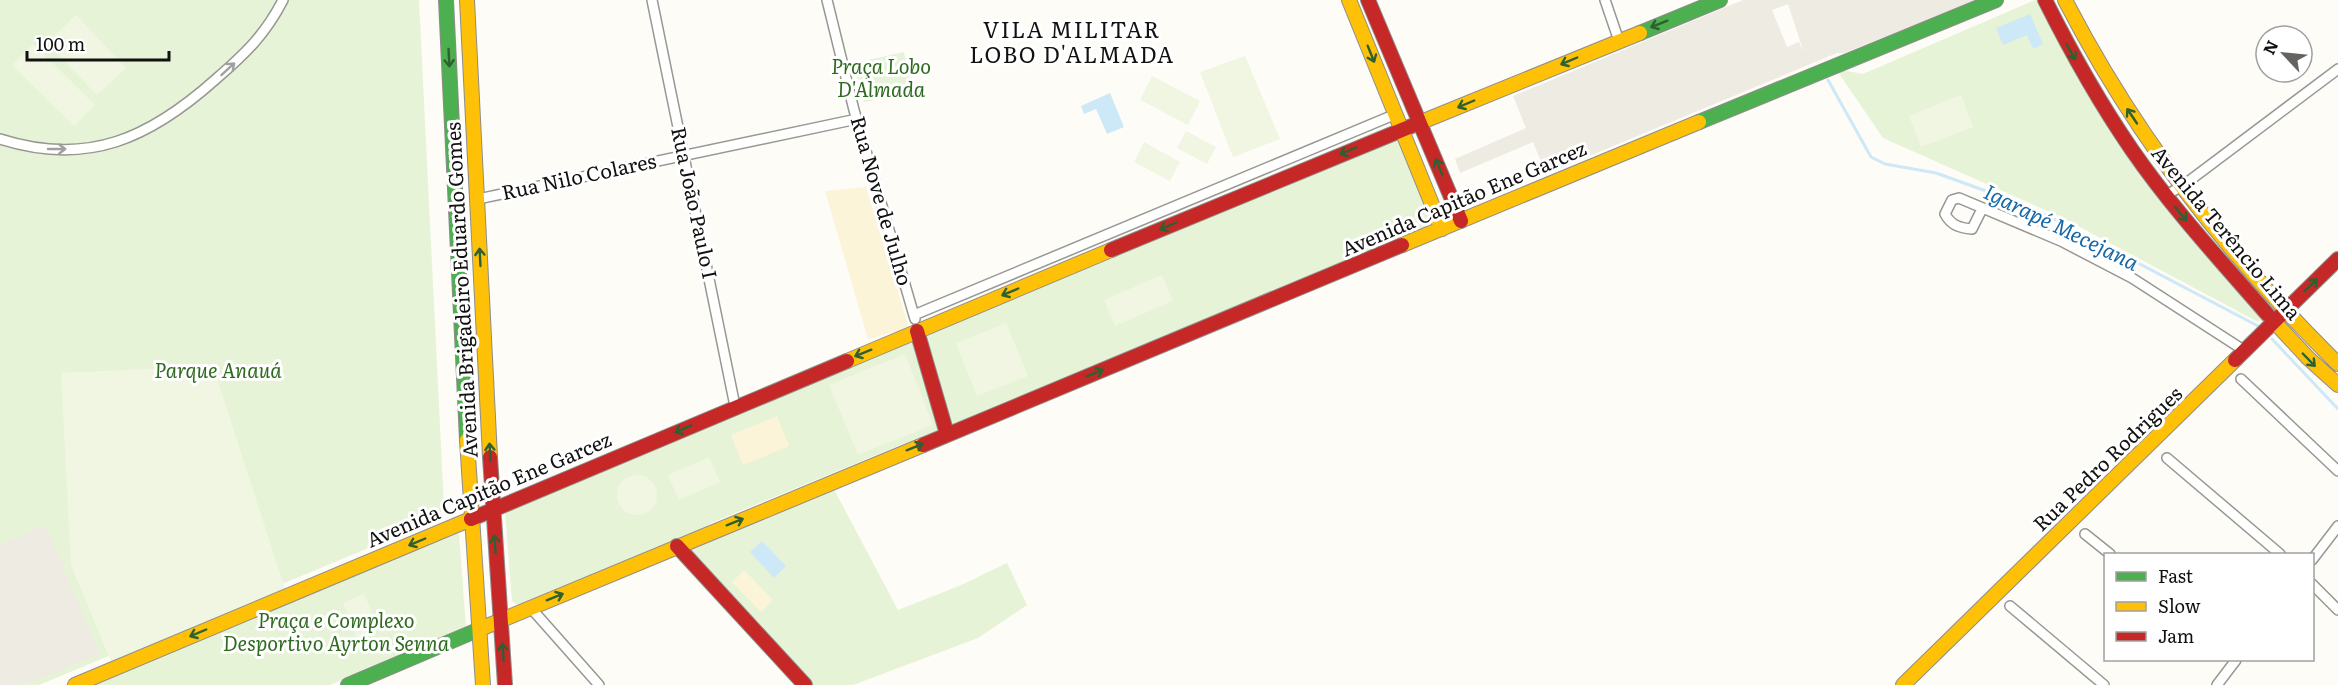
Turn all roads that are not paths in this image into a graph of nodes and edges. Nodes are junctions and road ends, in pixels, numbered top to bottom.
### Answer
1 (283, 0) edge
2 (446, 0) edge
3 (467, 0) edge
4 (652, 0) edge
5 (827, 0) edge
6 (1349, 0) edge
7 (1368, 0) edge
8 (1605, 0) edge
9 (1720, 0) edge
10 (1996, 0) edge
11 (2045, 0) edge
12 (2065, 0) edge
13 (1618, 40) junction
14 (2338, 69) edge
15 (1401, 80) junction
16 (1385, 87) junction
17 (1396, 114) junction
18 (857, 119) junction
19 (1420, 123) junction
20 (1402, 129) junction
21 (0, 139) edge
22 (684, 156) junction
23 (2180, 186) junction
24 (2165, 196) junction
25 (478, 199) junction
26 (1982, 209) dead end
27 (1461, 221) junction
28 (1442, 229) junction
29 (2338, 259) edge
30 (2284, 311) junction
31 (914, 315) junction
32 (2272, 323) junction
33 (917, 331) junction
34 (2247, 349) junction
35 (2338, 364) edge
36 (2241, 379) dead end
37 (2338, 386) edge
38 (735, 406) junction
39 (947, 434) junction
40 (2167, 458) dead end
41 (2338, 471) edge
42 (493, 510) junction
43 (471, 519) junction
44 (2338, 526) edge
45 (2085, 534) dead end
46 (677, 546) junction
47 (2108, 553) edge
48 (2278, 553) edge
49 (2314, 559) edge
50 (2314, 585) edge
51 (2010, 606) dead end
52 (530, 607) junction
53 (2338, 610) edge
54 (501, 619) junction
55 (480, 629) junction
56 (2235, 661) edge
57 (75, 685) edge
58 (348, 685) edge
59 (483, 685) edge
60 (505, 685) edge
61 (599, 685) edge
62 (805, 685) edge
63 (1903, 685) edge
64 (2104, 685) edge
65 (2217, 685) edge

21 -> 1 street
2 -> 43 main road, Avenida Brigadeiro Eduardo Gomes
3 - 25 main road, Avenida Brigadeiro Eduardo Gomes
4 - 22 street, Rua João Paulo I
5 - 18 street, Rua Nove de Julho
6 -> 16 main road
7 - 15 main road
8 - 13 street
9 -> 13 main road, Avenida Capitão Ene Garcez
10 - 27 main road, Avenida Capitão Ene Garcez
11 -> 24 main road, Avenida Terêncio Lima
23 -> 12 main road, Avenida Terêncio Lima
13 -> 19 main road, Avenida Capitão Ene Garcez
14 - 23 street
15 - 16 main road
15 - 19 main road
16 - 17 main road
17 - 20 main road
17 - 31 street
18 - 22 street, Rua Nilo Colares
18 - 31 street, Rua Nove de Julho
19 - 20 main road, Avenida Capitão Ene Garcez
27 -> 19 main road
20 - 28 main road
20 -> 33 main road, Avenida Capitão Ene Garcez
22 - 25 street, Rua Nilo Colares
22 - 38 street, Rua João Paulo I
23 - 24 street
23 - 30 main road, Avenida Terêncio Lima
24 -> 32 main road, Avenida Terêncio Lima
42 -> 25 main road, Avenida Brigadeiro Eduardo Gomes
26 - 34 street
27 - 28 main road, Avenida Capitão Ene Garcez
39 -> 28 main road, Avenida Capitão Ene Garcez
30 -> 29 main road, Rua Pedro Rodrigues
30 - 32 main road, Rua Pedro Rodrigues
30 - 35 main road, Avenida Terêncio Lima
31 - 33 street, Rua Nove de Julho
32 - 34 main road, Rua Pedro Rodrigues
32 -> 37 main road, Avenida Terêncio Lima
33 -> 38 main road, Avenida Capitão Ene Garcez
33 - 39 main road
34 - 63 main road, Rua Pedro Rodrigues
36 - 41 street
38 -> 42 main road, Avenida Capitão Ene Garcez
46 -> 39 main road, Avenida Capitão Ene Garcez
40 - 48 street
42 - 43 main road, Avenida Capitão Ene Garcez
54 -> 42 main road, Avenida Brigadeiro Eduardo Gomes
43 - 55 main road, Avenida Brigadeiro Eduardo Gomes
43 -> 57 main road, Avenida Capitão Ene Garcez
44 - 49 street
45 - 47 street
52 -> 46 main road, Avenida Capitão Ene Garcez
46 - 62 main road
50 - 53 street
51 - 64 street
52 - 54 main road, Avenida Capitão Ene Garcez
52 - 61 street
54 - 55 main road, Avenida Capitão Ene Garcez
60 -> 54 main road, Avenida Brigadeiro Eduardo Gomes
55 - 58 main road, Avenida Capitão Ene Garcez
55 - 59 main road, Avenida Brigadeiro Eduardo Gomes
56 - 65 street

